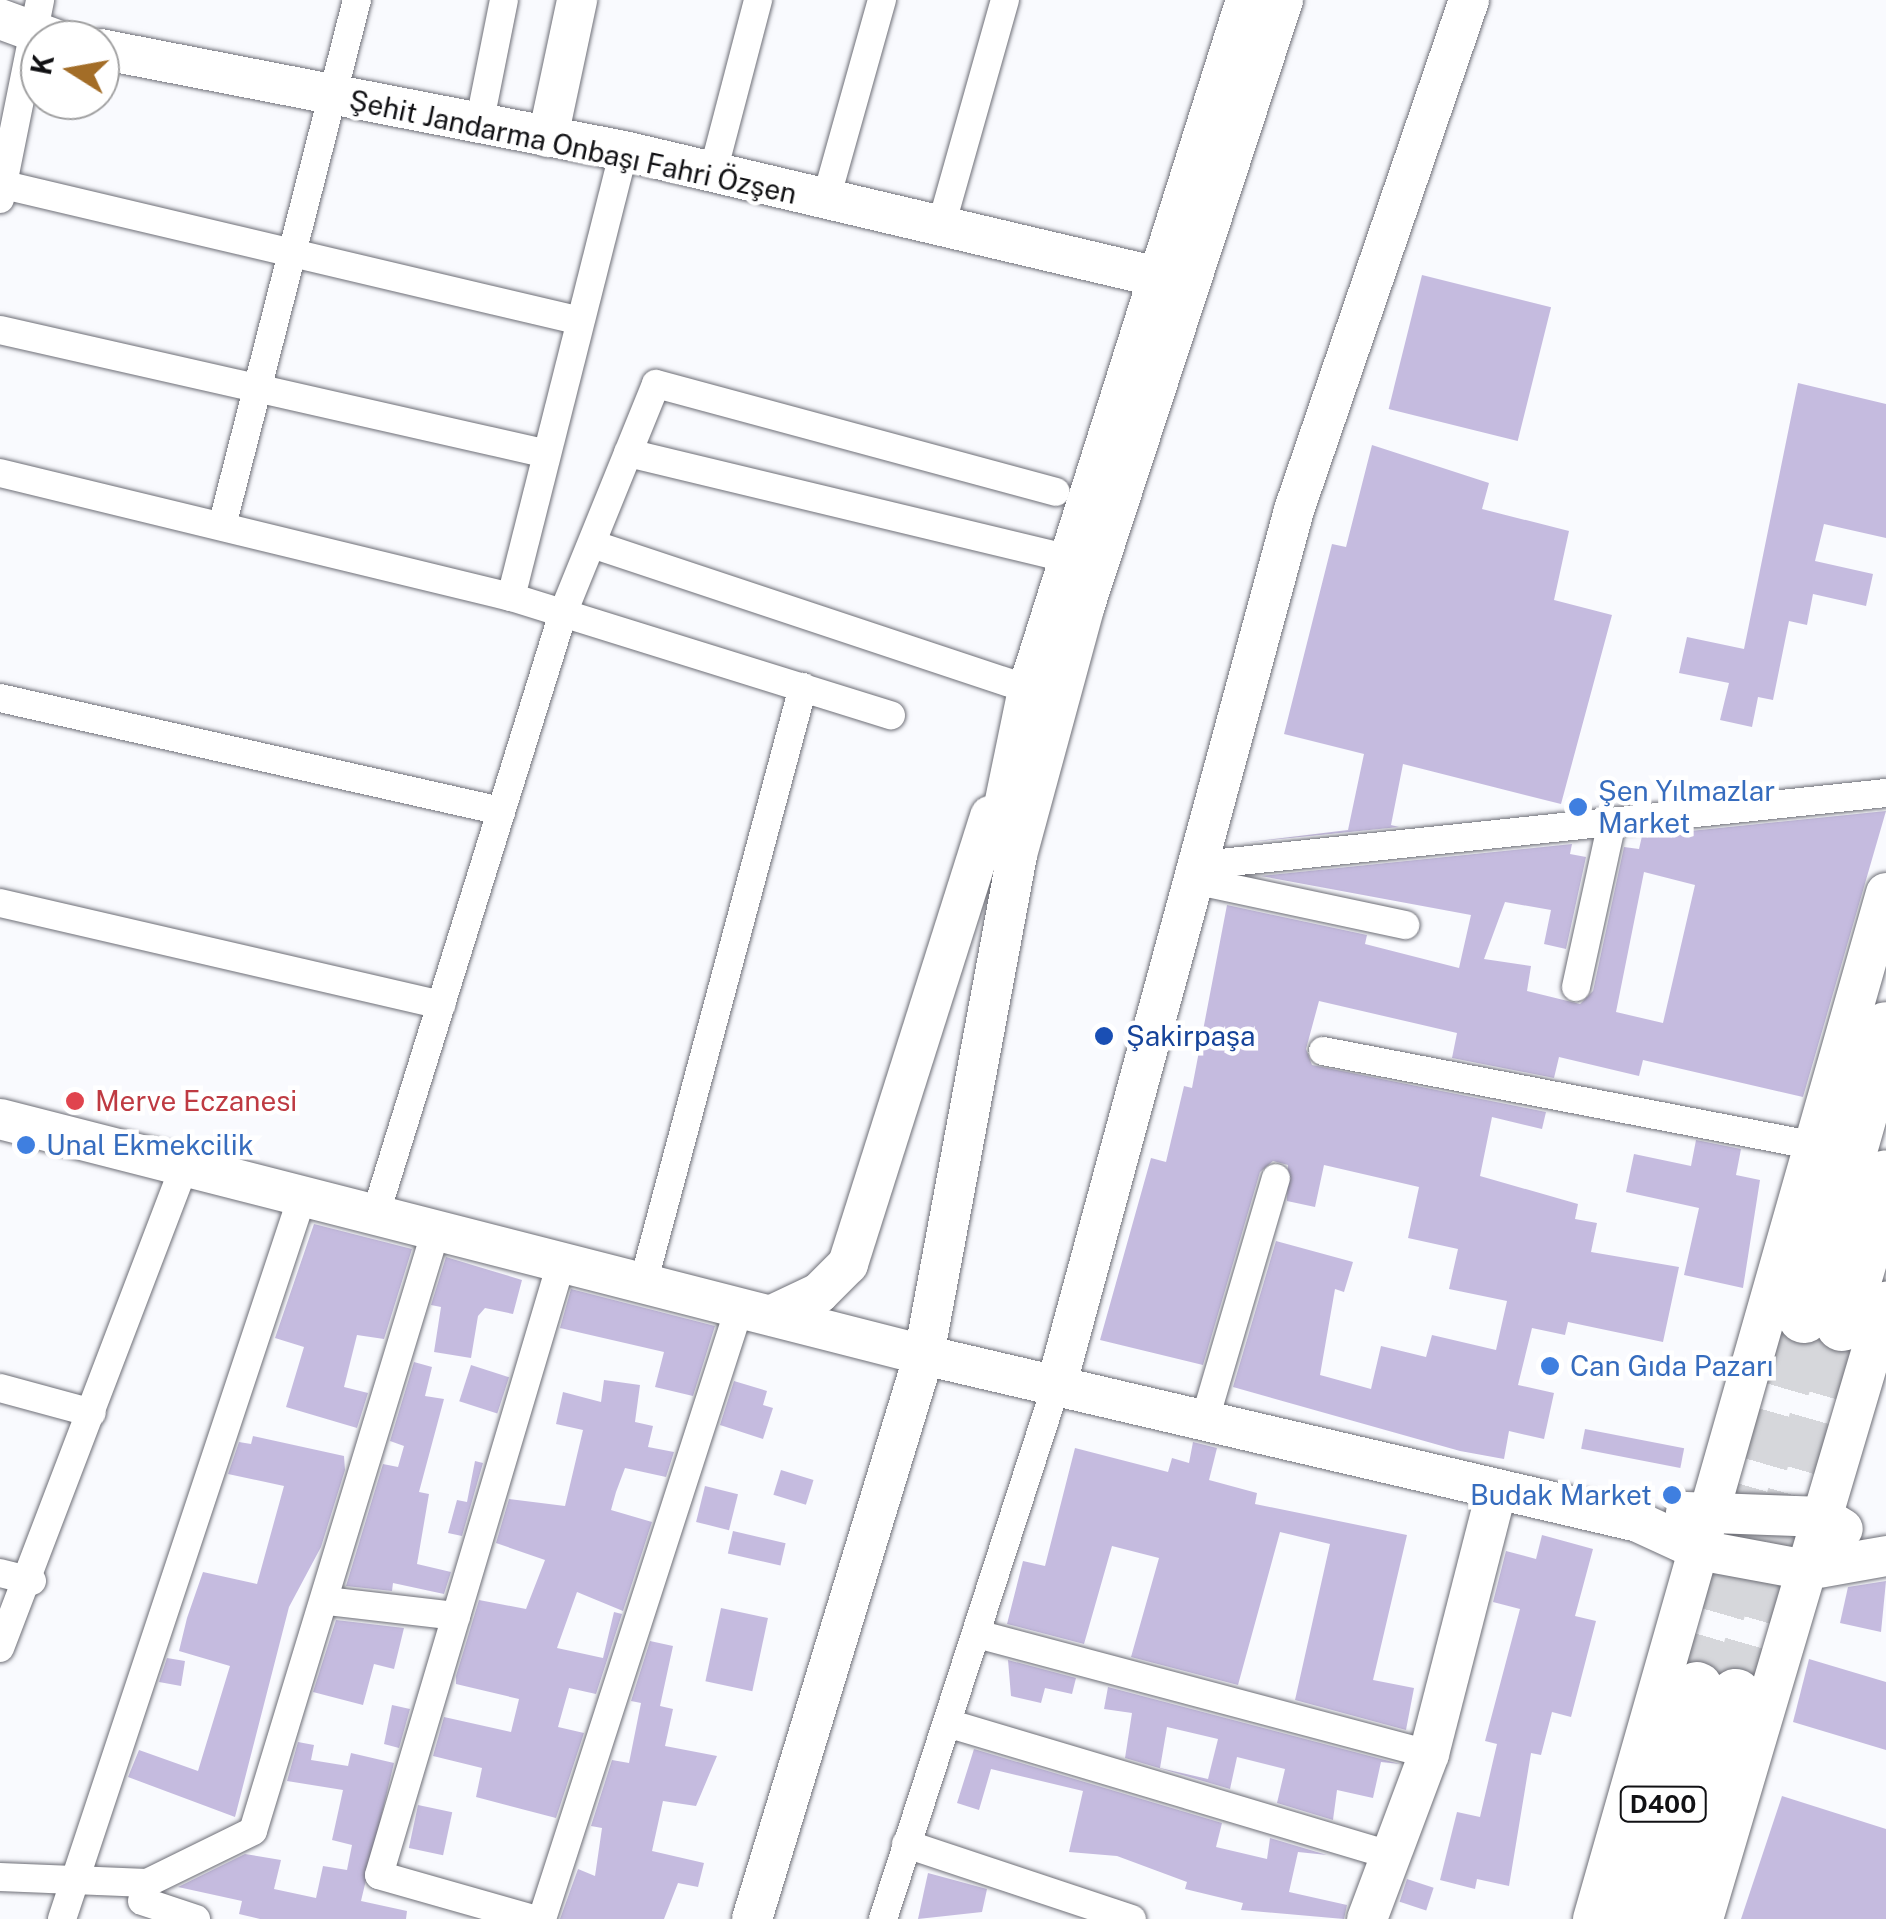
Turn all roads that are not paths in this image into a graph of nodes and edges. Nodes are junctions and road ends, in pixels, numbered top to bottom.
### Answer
1 (357, 0) edge
2 (504, 0) edge
3 (577, 0) edge
4 (758, 0) edge
5 (882, 0) edge
6 (1005, 0) edge
7 (1246, 0) edge
8 (1283, 0) edge
9 (1469, 0) edge
10 (120, 53) edge
11 (20, 88) edge
12 (335, 98) junction
13 (479, 125) junction
14 (548, 137) junction
15 (624, 151) junction
16 (713, 172) junction
17 (1, 189) edge
18 (826, 199) junction
19 (941, 226) junction
20 (294, 253) junction
21 (1162, 278) junction
22 (576, 320) junction
23 (0, 330) edge
24 (258, 388) junction
25 (542, 453) junction
26 (628, 453) junction
27 (0, 472) edge
28 (1056, 492) dead end
29 (222, 526) junction
30 (592, 544) junction
31 (1073, 560) junction
32 (510, 597) junction
33 (563, 613) junction
34 (803, 688) junction
35 (1028, 689) junction
36 (0, 698) edge
37 (891, 714) dead end
38 (1014, 741) junction
39 (1886, 793) edge
40 (501, 811) junction
41 (1612, 822) junction
42 (1200, 873) junction
43 (1886, 892) edge
44 (0, 903) edge
45 (1405, 925) dead end
46 (1576, 988) dead end
47 (440, 1005) junction
48 (1886, 1028) edge
49 (1323, 1051) dead end
50 (0, 1120) edge
51 (1813, 1145) junction
52 (184, 1166) junction
53 (1886, 1176) edge
54 (1276, 1178) dead end
55 (302, 1197) junction
56 (375, 1216) junction
57 (436, 1230) junction
58 (562, 1260) junction
59 (644, 1280) junction
60 (756, 1310) junction
61 (1844, 1315) edge
62 (912, 1352) junction
63 (1057, 1383) junction
64 (0, 1388) edge
65 (92, 1413) junction
66 (1205, 1418) junction
67 (1496, 1493) junction
68 (1711, 1506) junction
69 (1824, 1517) junction
70 (1638, 1522) junction
71 (1700, 1550) junction
72 (1886, 1556) edge
73 (1808, 1570) junction
74 (0, 1573) edge
75 (32, 1581) junction
76 (327, 1601) junction
77 (456, 1616) junction
78 (977, 1634) junction
79 (0, 1648) edge
80 (947, 1722) junction
81 (1429, 1754) junction
82 (906, 1844) junction
83 (1392, 1856) junction
84 (0, 1877) edge
85 (72, 1883) junction
86 (142, 1901) edge
87 (62, 1919) edge
88 (196, 1919) edge
89 (533, 1919) edge
90 (542, 1919) edge
91 (727, 1919) edge
92 (752, 1919) edge
93 (883, 1919) edge
94 (1132, 1919) edge
95 (1367, 1919) edge
96 (1593, 1919) edge
97 (1628, 1919) edge
98 (1672, 1919) edge
99 (1703, 1919) edge

1 - 12 street
2 - 13 street
3 - 14 main road
4 - 16 street
5 - 18 street
6 - 19 street
7 - 21 main road
8 - 62 main road
9 - 42 main road
10 - 12 main road, Şehit Jandarma Onbaşı Fahri Özşen
11 - 17 street
12 - 13 main road, Şehit Jandarma Onbaşı Fahri Özşen
12 - 20 street
13 - 14 main road, Şehit Jandarma Onbaşı Fahri Özşen
14 - 15 main road, Şehit Jandarma Onbaşı Fahri Özşen
15 - 16 main road, Şehit Jandarma Onbaşı Fahri Özşen
15 - 22 street
16 - 18 main road, Şehit Jandarma Onbaşı Fahri Özşen
17 - 20 street
18 - 19 main road, Şehit Jandarma Onbaşı Fahri Özşen
19 - 21 main road, Şehit Jandarma Onbaşı Fahri Özşen
20 - 22 street
20 - 24 street
21 - 31 main road
22 - 25 street
23 - 24 street
24 - 25 street
24 - 29 street
25 - 32 street
26 - 28 street
26 - 30 street
26 - 31 street
27 - 29 street
29 - 32 street
30 - 33 street
30 - 35 street
31 - 35 main road
32 - 33 street
33 - 34 street
33 - 40 street
34 - 37 street
34 - 59 street
35 - 38 main road
36 - 40 street
38 - 60 main road
38 - 62 main road
39 - 41 street
40 - 47 street
41 - 42 street
41 - 46 street
42 - 45 street
42 - 63 main road
43 - 51 main road
44 - 47 street
47 - 56 street
48 - 61 highway
49 - 51 street
50 - 52 main road
51 - 68 main road
52 - 55 main road
52 - 65 street
53 - 61 highway
54 - 66 street
55 - 56 main road
55 - 85 street
56 - 57 main road
57 - 58 main road
57 - 76 street
58 - 59 main road
58 - 77 street
59 - 60 main road
60 - 62 main road
60 - 90 street
61 - 69 main road
62 - 63 main road
62 - 91 main road
62 - 92 main road
63 - 66 main road
63 - 78 street
64 - 65 street
65 - 75 street
66 - 67 main road
67 - 70 main road
67 - 81 main road
68 - 69 main road
68 - 70 main road
68 - 71 main road
69 - 72 main road
69 - 73 main road
70 - 71 main road
71 - 73 main road
71 - 96 main road
72 - 73 main road
73 - 99 main road
74 - 75 street
75 - 79 street
76 - 77 street
76 - 86 street
77 - 89 street
78 - 80 street
78 - 81 street
80 - 82 street
80 - 83 street
81 - 83 main road
82 - 93 street
82 - 94 street
83 - 95 main road
84 - 85 street
85 - 86 street
85 - 87 street
86 - 88 street
97 - 98 highway, D400

